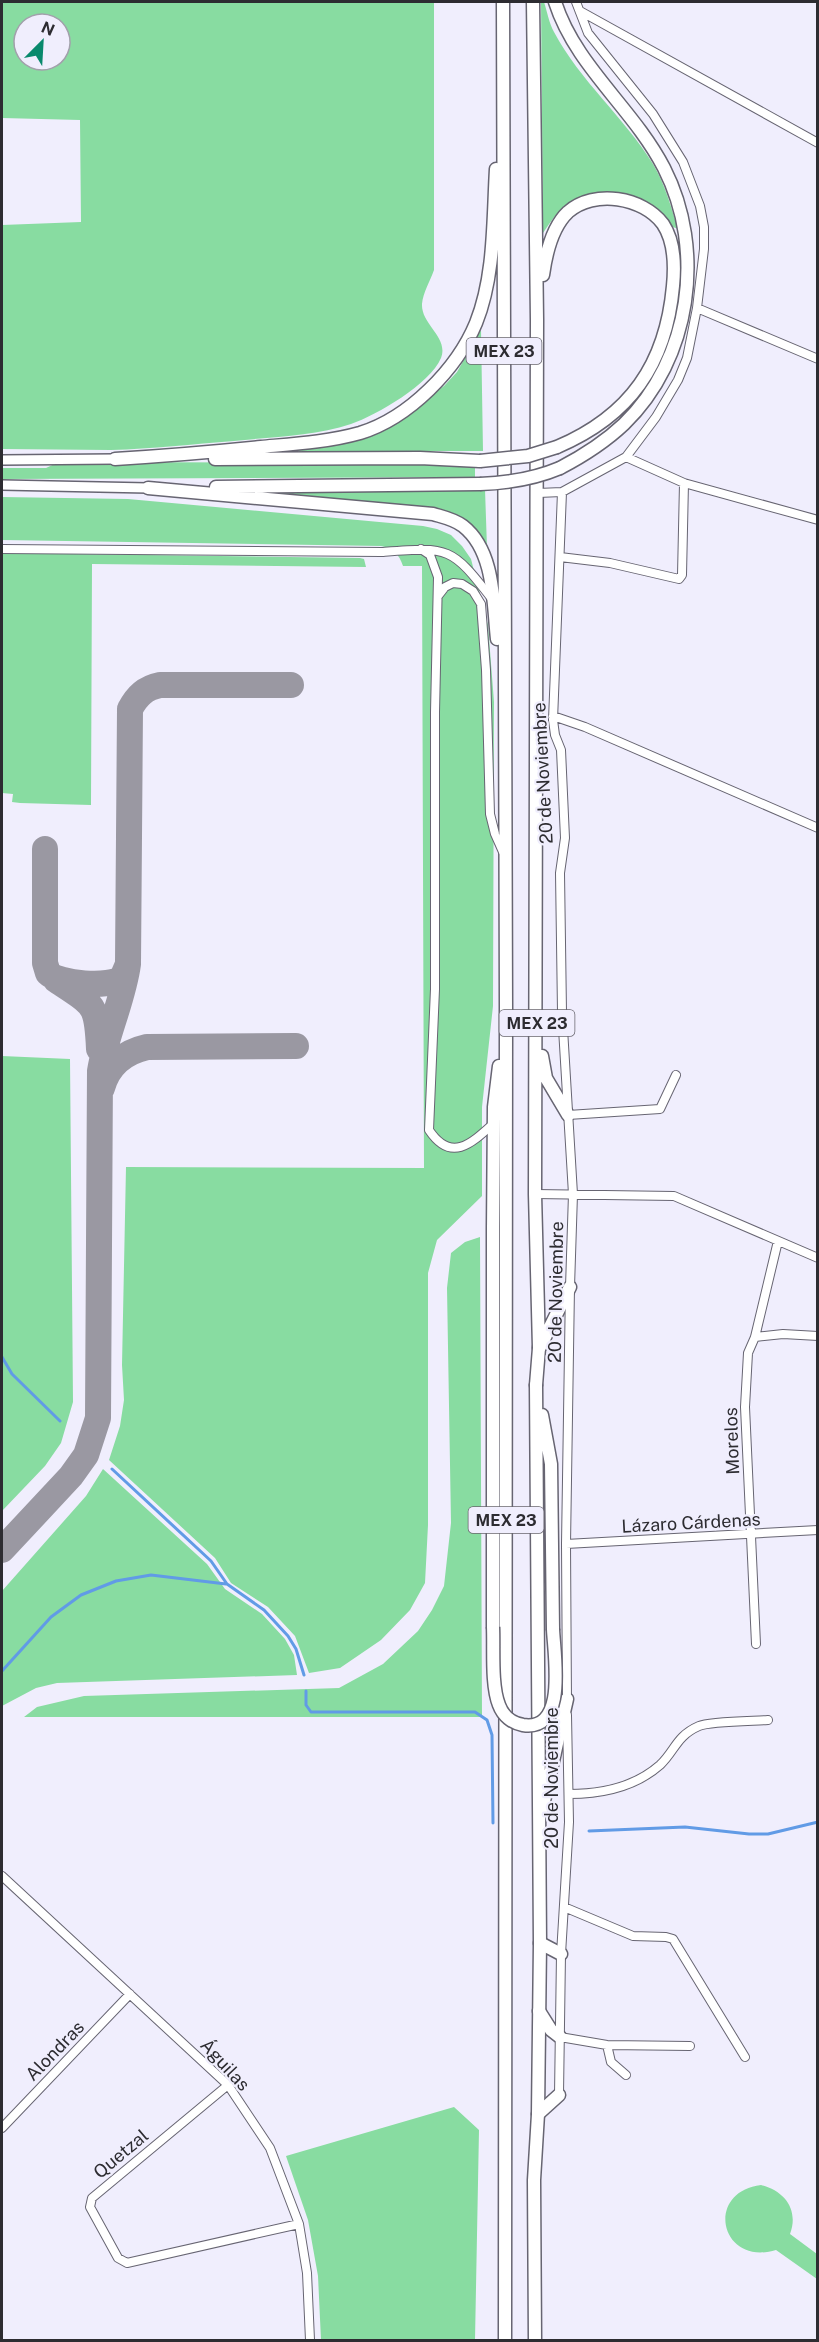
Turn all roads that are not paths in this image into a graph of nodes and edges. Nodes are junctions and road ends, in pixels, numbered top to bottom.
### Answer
1 (503, 2) edge
2 (533, 2) edge
3 (555, 2) edge
4 (576, 2) edge
5 (580, 11) junction
6 (503, 76) junction
7 (818, 143) edge
8 (697, 308) junction
9 (537, 321) junction
10 (818, 359) edge
11 (626, 457) junction
12 (115, 459) junction
13 (2, 462) edge
14 (684, 483) junction
15 (2, 485) edge
16 (148, 488) junction
17 (562, 492) junction
18 (538, 493) junction
19 (818, 520) edge
20 (2, 549) edge
21 (421, 549) junction
22 (560, 557) junction
23 (437, 598) junction
24 (493, 600) junction
25 (504, 700) junction
26 (553, 716) junction
27 (818, 828) edge
28 (505, 857) junction
29 (506, 1008) junction
30 (537, 1029) junction
31 (676, 1075) dead end
32 (568, 1115) junction
33 (494, 1123) junction
34 (536, 1194) junction
35 (573, 1194) junction
36 (778, 1241) junction
37 (818, 1258) edge
38 (570, 1287) junction
39 (818, 1336) edge
40 (754, 1337) junction
41 (539, 1348) junction
42 (536, 1385) junction
43 (818, 1530) edge
44 (751, 1535) junction
45 (566, 1544) junction
46 (756, 1644) dead end
47 (567, 1699) junction
48 (768, 1720) dead end
49 (569, 1794) junction
50 (537, 1831) junction
51 (2, 1876) edge
52 (564, 1907) junction
53 (540, 1943) junction
54 (561, 1954) junction
55 (130, 1994) junction
56 (539, 2011) junction
57 (560, 2037) junction
58 (607, 2045) junction
59 (690, 2046) dead end
60 (745, 2056) dead end
61 (626, 2075) dead end
62 (228, 2085) junction
63 (560, 2095) joint
64 (538, 2114) junction
65 (2, 2128) edge
66 (299, 2224) junction
67 (310, 2340) edge
68 (505, 2340) edge
69 (535, 2340) edge

1 - 6 main road, MEX 23
2 - 9 main road, MEX 23
3 - 16 main road, bridge
4 - 5 street
5 - 7 street
5 - 8 street
6 - 12 main road
6 - 25 main road, MEX 23
8 - 10 street
8 - 11 street
9 - 12 main road, bridge
9 - 18 main road, MEX 23
11 - 14 street
11 - 17 street
12 - 13 street
14 - 19 street
14 - 22 street
15 - 16 street
16 - 24 main road
17 - 18 street
17 - 22 street, 20 de Noviembre
18 - 30 main road, MEX 23
20 - 21 street
21 - 23 street
21 - 24 street
22 - 26 street, 20 de Noviembre
23 - 28 street
23 - 33 street
24 - 25 main road
25 - 28 main road, MEX 23
26 - 27 street
26 - 32 street, 20 de Noviembre
28 - 29 main road, MEX 23
29 - 33 main road
29 - 68 main road, MEX 23
30 - 32 main road
30 - 34 main road, MEX 23
31 - 32 street
32 - 35 street, 20 de Noviembre
33 - 42 main road, bridge
34 - 35 street
34 - 41 main road, MEX 23
35 - 36 street
35 - 38 street, 20 de Noviembre
36 - 37 street
36 - 40 street, Morelos
38 - 41 main road
38 - 45 street, 20 de Noviembre
39 - 40 street
40 - 44 street, Morelos
41 - 42 main road, MEX 23
42 - 50 main road, MEX 23
43 - 44 street, Lázaro Cárdenas
44 - 45 street, Lázaro Cárdenas
44 - 46 street, Morelos
45 - 47 street, 20 de Noviembre
47 - 49 street, 20 de Noviembre
47 - 50 main road
48 - 49 street
49 - 52 street, 20 de Noviembre
50 - 53 main road, MEX 23
51 - 55 street, Águilas
52 - 54 street, 20 de Noviembre
52 - 60 street
53 - 54 main road
53 - 56 main road, MEX 23
54 - 57 street, 20 de Noviembre
55 - 62 street, Águilas
55 - 65 street, Alondras
56 - 57 main road
56 - 64 main road, MEX 23
57 - 58 street
57 - 63 street, 20 de Noviembre
58 - 59 street
58 - 61 street
62 - 66 street, Águilas
62 - 66 street, Quetzal
63 - 64 main road
64 - 69 main road, MEX 23
66 - 67 street, Águilas

